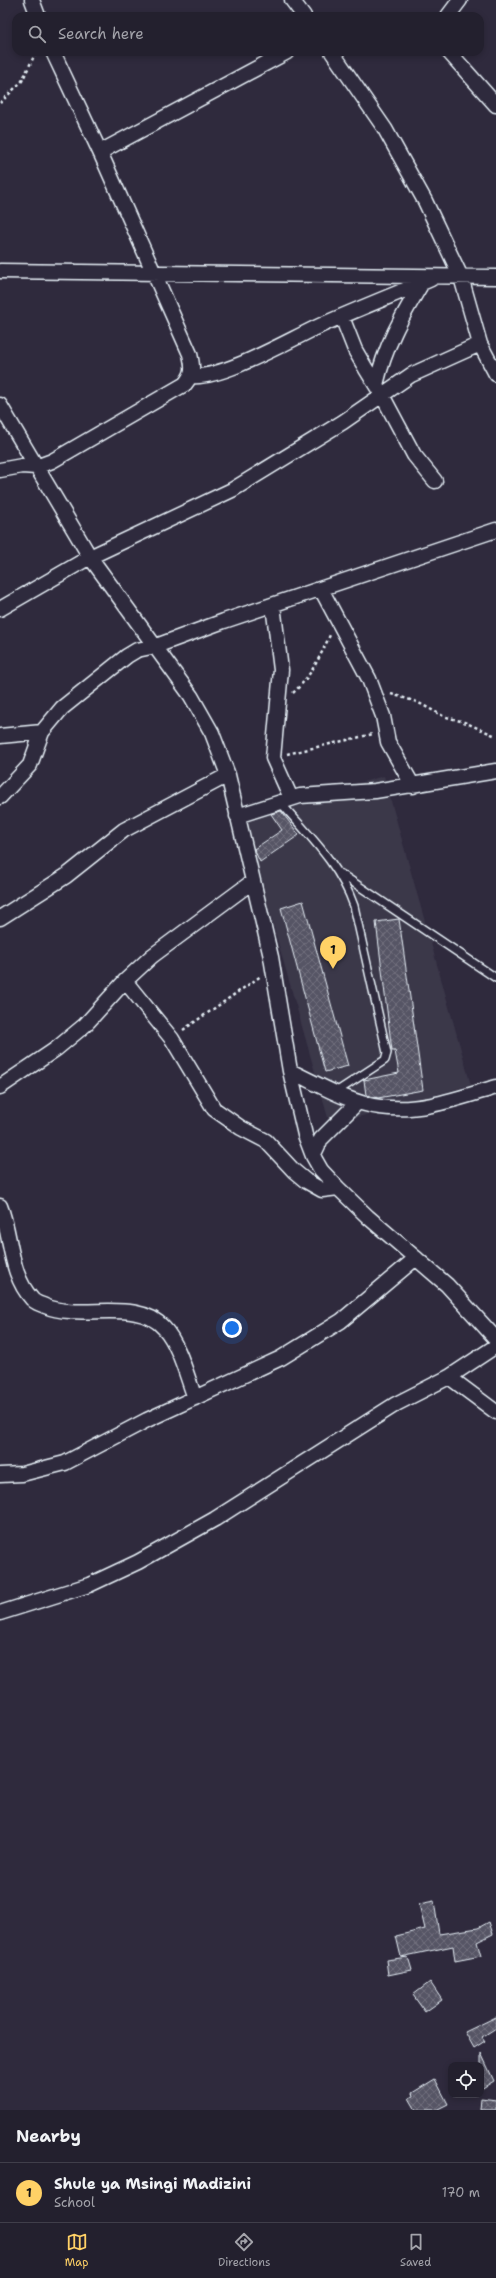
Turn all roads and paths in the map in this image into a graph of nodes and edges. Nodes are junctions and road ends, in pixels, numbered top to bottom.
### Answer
1 (32, 0) edge
2 (292, 0) edge
3 (460, 0) edge
4 (36, 12) edge
5 (301, 12) edge
6 (451, 12) edge
7 (34, 56) edge
8 (55, 56) edge
9 (280, 56) edge
10 (335, 56) edge
11 (453, 56) edge
12 (0, 104) edge
13 (496, 105) edge
14 (100, 152) junction
15 (0, 271) edge
16 (152, 273) junction
17 (436, 277) junction
18 (461, 277) junction
19 (496, 277) edge
20 (422, 283) junction
21 (342, 316) junction
22 (480, 344) junction
23 (496, 374) edge
24 (192, 376) junction
25 (379, 390) junction
26 (0, 405) edge
27 (36, 467) junction
28 (0, 470) edge
29 (435, 481) dead end
30 (496, 530) edge
31 (90, 557) junction
32 (321, 589) junction
33 (273, 605) junction
34 (0, 608) edge
35 (338, 621) junction
36 (156, 646) junction
37 (386, 691) dead end
38 (278, 704) junction
39 (386, 731) junction
40 (42, 732) junction
41 (0, 736) edge
42 (496, 736) edge
43 (273, 756) junction
44 (496, 771) edge
45 (228, 775) junction
46 (413, 786) junction
47 (0, 797) edge
48 (285, 800) junction
49 (237, 816) junction
50 (340, 874) junction
51 (252, 882) junction
52 (0, 918) edge
53 (273, 968) junction
54 (496, 978) edge
55 (125, 981) junction
56 (172, 1039) junction
57 (290, 1071) junction
58 (0, 1087) edge
59 (496, 1087) edge
60 (336, 1092) junction
61 (358, 1102) junction
62 (313, 1156) junction
63 (338, 1188) junction
64 (0, 1206) edge
65 (416, 1258) junction
66 (496, 1339) edge
67 (496, 1346) edge
68 (449, 1377) junction
69 (195, 1398) junction
70 (496, 1412) edge
71 (0, 1475) edge
72 (0, 1613) edge

1 - 4 street
2 - 5 street
3 - 6 street
7 - 12 path
8 - 14 street
9 - 14 street
10 - 18 street
11 - 13 street
14 - 16 street
15 - 16 street
16 - 17 street
16 - 24 street
17 - 18 street
17 - 20 street
18 - 19 street
18 - 22 street
20 - 21 street
20 - 25 street
21 - 24 street
21 - 25 street
22 - 23 street
22 - 25 street
24 - 27 street
25 - 29 street
25 - 31 street
26 - 27 street
27 - 28 street
27 - 31 street
30 - 32 street
31 - 34 street
31 - 36 street
32 - 33 street
32 - 35 street
33 - 36 street
33 - 38 street
35 - 38 path
35 - 39 street
36 - 40 street
36 - 45 street
37 - 42 path
38 - 43 street
39 - 43 path
39 - 46 street
40 - 41 street
40 - 47 street
43 - 48 street
44 - 46 street
45 - 49 street
45 - 52 street
46 - 48 street
48 - 49 street
48 - 50 lane
49 - 51 street
50 - 54 lane
50 - 60 lane
51 - 53 street
51 - 55 street
53 - 56 path
53 - 57 street
55 - 56 street
55 - 58 street
56 - 63 street
57 - 60 street
57 - 62 street
59 - 61 street
60 - 61 street
61 - 62 street
62 - 63 street
63 - 65 street
64 - 69 street
65 - 66 street
65 - 69 street
67 - 68 street
68 - 70 street
68 - 72 street
69 - 71 street

